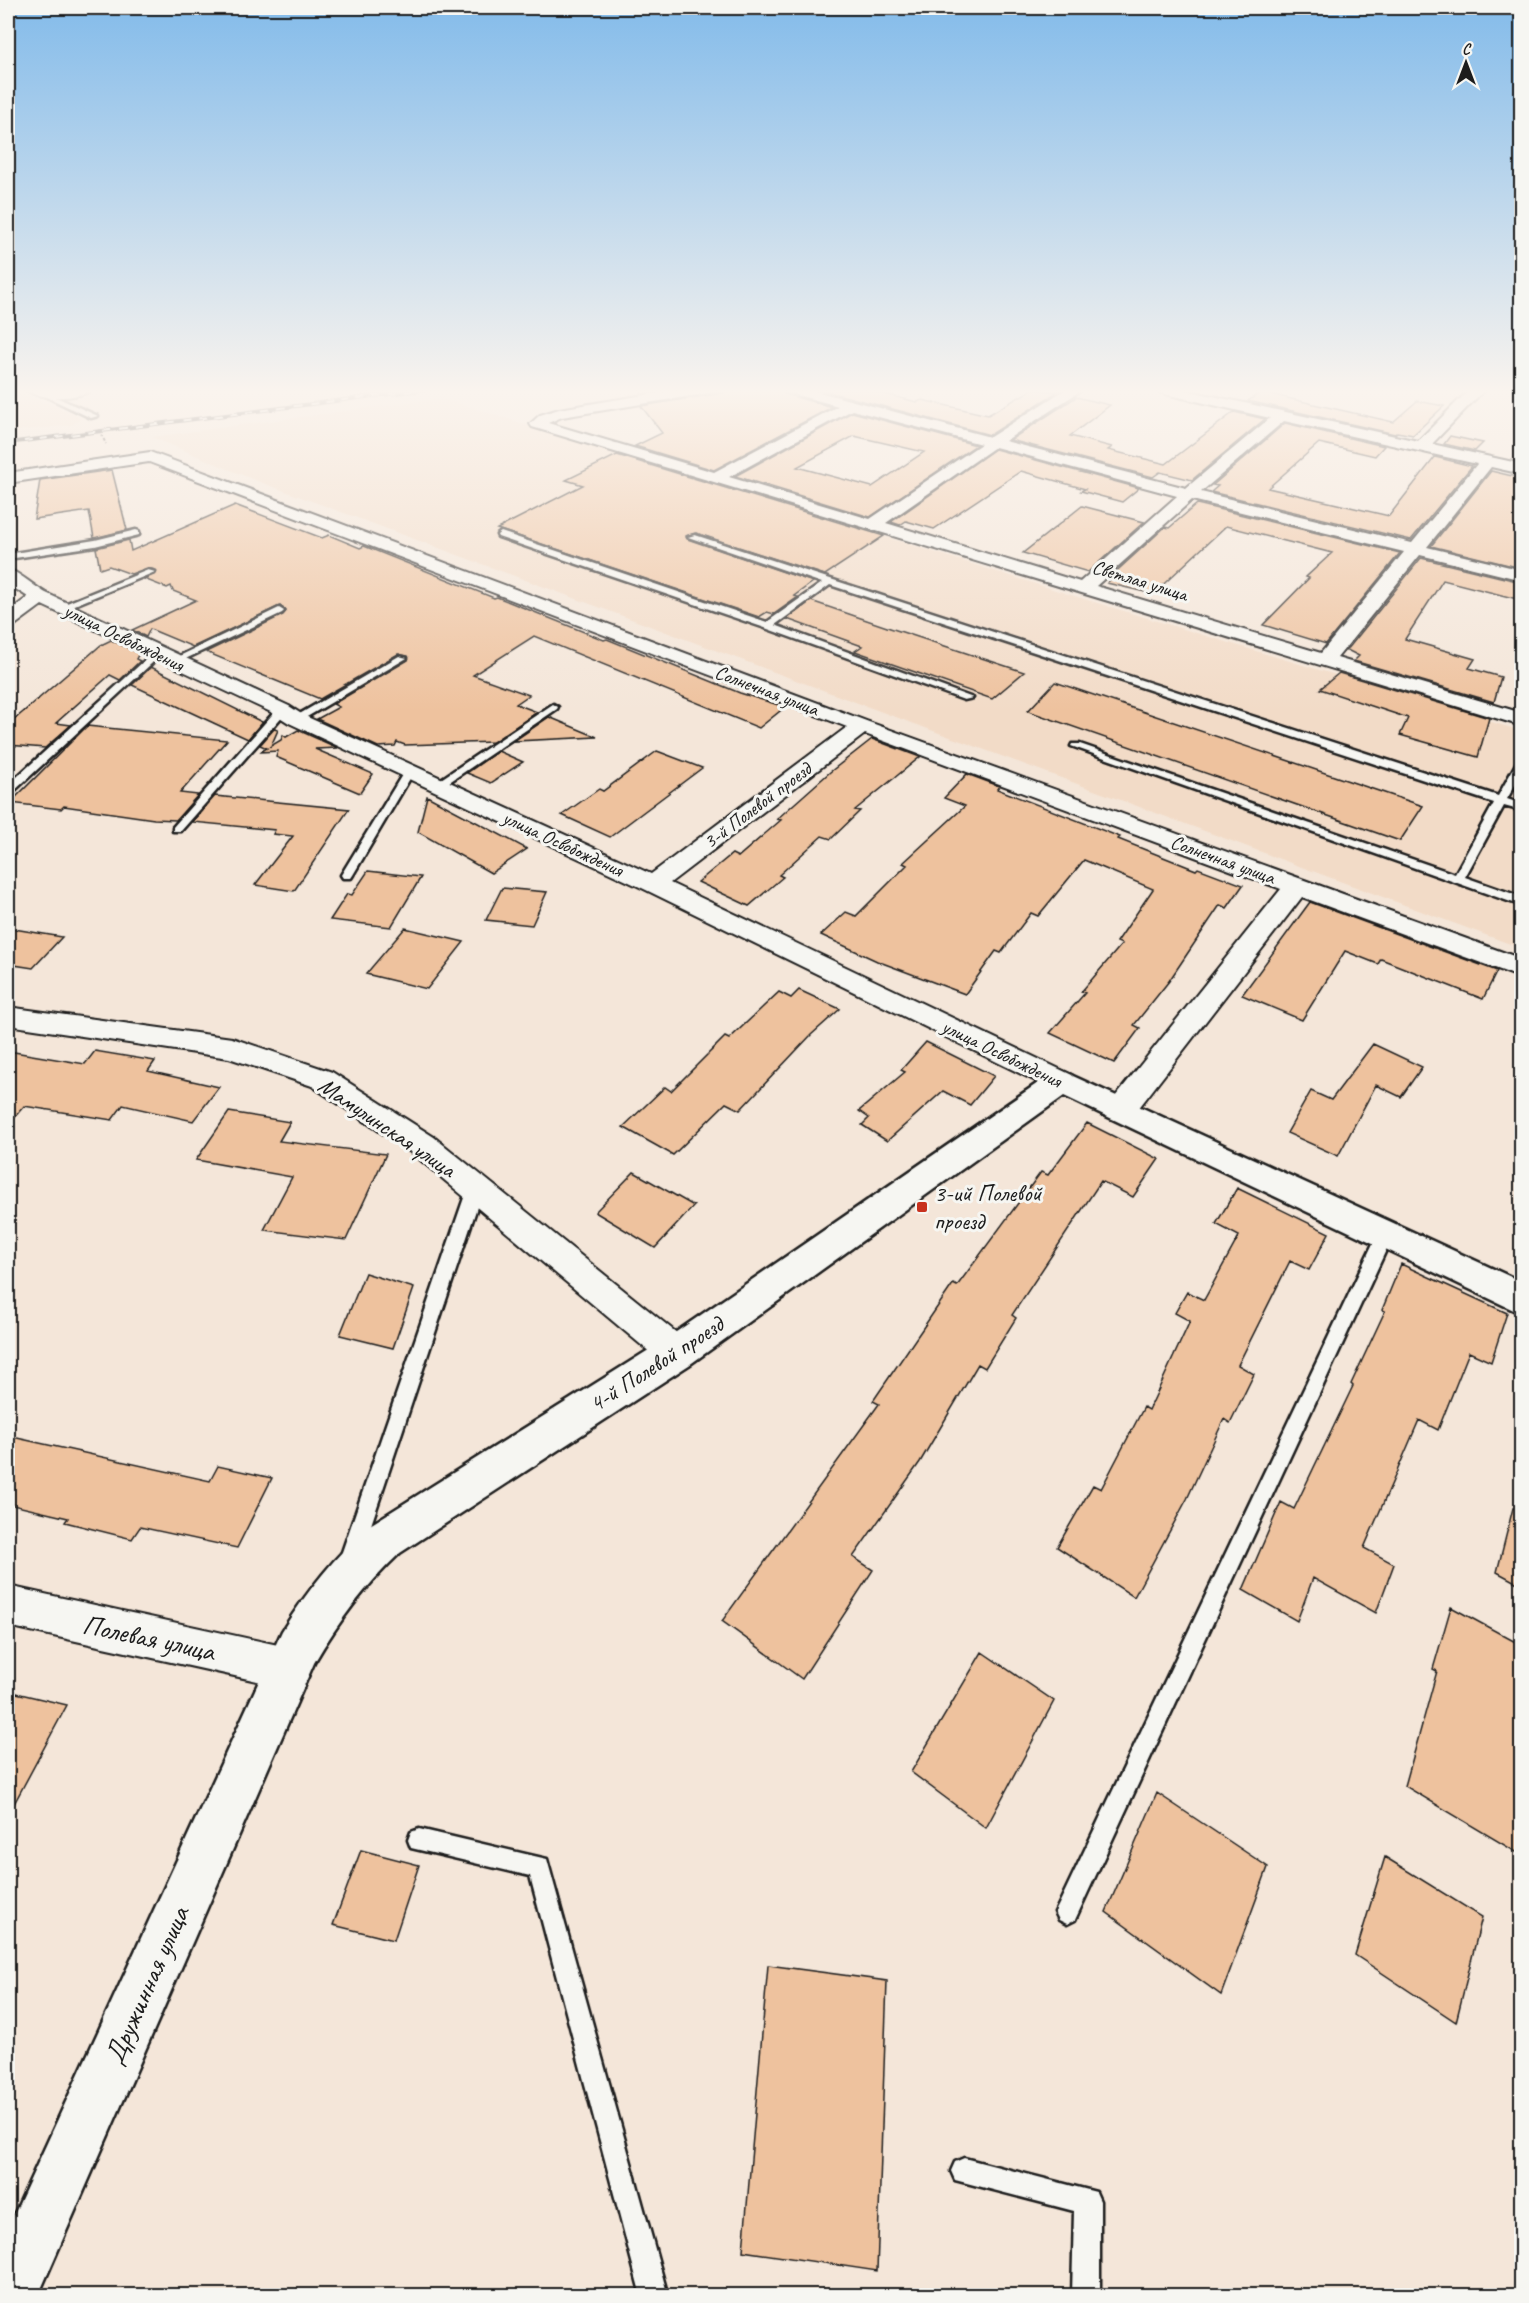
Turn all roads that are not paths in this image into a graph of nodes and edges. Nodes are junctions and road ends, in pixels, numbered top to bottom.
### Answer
1 (254, 496) edge
2 (779, 496) edge
3 (914, 496) edge
4 (1186, 496) edge
5 (1199, 496) edge
6 (1458, 496) edge
7 (874, 524) junction
8 (136, 533) dead end
9 (501, 535) dead end
10 (692, 537) dead end
11 (1416, 549) junction
12 (8, 557) edge
13 (151, 572) dead end
14 (8, 574) edge
15 (1521, 576) edge
16 (829, 582) junction
17 (1086, 587) junction
18 (40, 597) junction
19 (62, 607) junction
20 (279, 611) dead end
21 (8, 621) edge
22 (768, 626) junction
23 (166, 657) junction
24 (402, 658) dead end
25 (1325, 661) junction
26 (968, 698) dead end
27 (553, 707) dead end
28 (289, 714) junction
29 (1521, 720) edge
30 (862, 726) junction
31 (1076, 746) dead end
32 (1521, 762) edge
33 (410, 770) junction
34 (438, 785) junction
35 (8, 791) edge
36 (1501, 801) junction
37 (1521, 808) edge
38 (177, 829) dead end
39 (347, 875) dead end
40 (1458, 879) junction
41 (653, 884) junction
42 (1297, 886) junction
43 (1521, 902) edge
44 (1521, 969) edge
45 (8, 1016) edge
46 (1062, 1082) junction
47 (1121, 1110) junction
48 (475, 1189) junction
49 (1385, 1235) junction
50 (1521, 1299) edge
51 (676, 1353) junction
52 (342, 1582) junction
53 (8, 1606) edge
54 (286, 1676) junction
55 (419, 1840) dead end
56 (1067, 1912) dead end
57 (964, 2171) dead end
58 (12, 2270) edge
59 (655, 2295) edge
60 (1086, 2295) edge

1 - 30 street, Солнечная улица
2 - 7 street, Светлая улица
3 - 7 street
4 - 17 street
5 - 11 street
6 - 11 street
7 - 17 street, Светлая улица
8 - 12 lane
9 - 22 lane
10 - 16 lane
11 - 15 street
11 - 25 street
13 - 19 lane
14 - 18 street, улица Освобождения
16 - 22 lane
16 - 36 lane
17 - 25 street, Светлая улица
18 - 19 street, улица Освобождения
18 - 21 street
19 - 23 street, улица Освобождения
20 - 23 lane
22 - 26 lane
23 - 28 street, улица Освобождения
23 - 35 lane
24 - 28 lane
25 - 29 street, Светлая улица
27 - 34 lane
28 - 33 street, улица Освобождения
28 - 38 lane
30 - 41 street, 3-й Полевой проезд
30 - 42 street, Солнечная улица
31 - 40 lane
32 - 36 lane
33 - 34 street, улица Освобождения
33 - 39 lane
34 - 41 street, улица Освобождения
36 - 37 lane
36 - 40 lane
40 - 43 lane
41 - 46 street, улица Освобождения
42 - 44 street, Солнечная улица
42 - 47 street
45 - 48 street, Мамулинская улица
46 - 47 street, улица Освобождения
46 - 51 street, 4-й Полевой проезд
47 - 49 street, улица Освобождения
48 - 51 street, Мамулинская улица
48 - 52 lane
49 - 50 street, улица Освобождения
49 - 56 lane
51 - 52 street, 4-й Полевой проезд
52 - 54 street, 4-й Полевой проезд
53 - 54 street, Полевая улица
54 - 58 street, Дружинная улица
55 - 59 lane
57 - 60 lane

